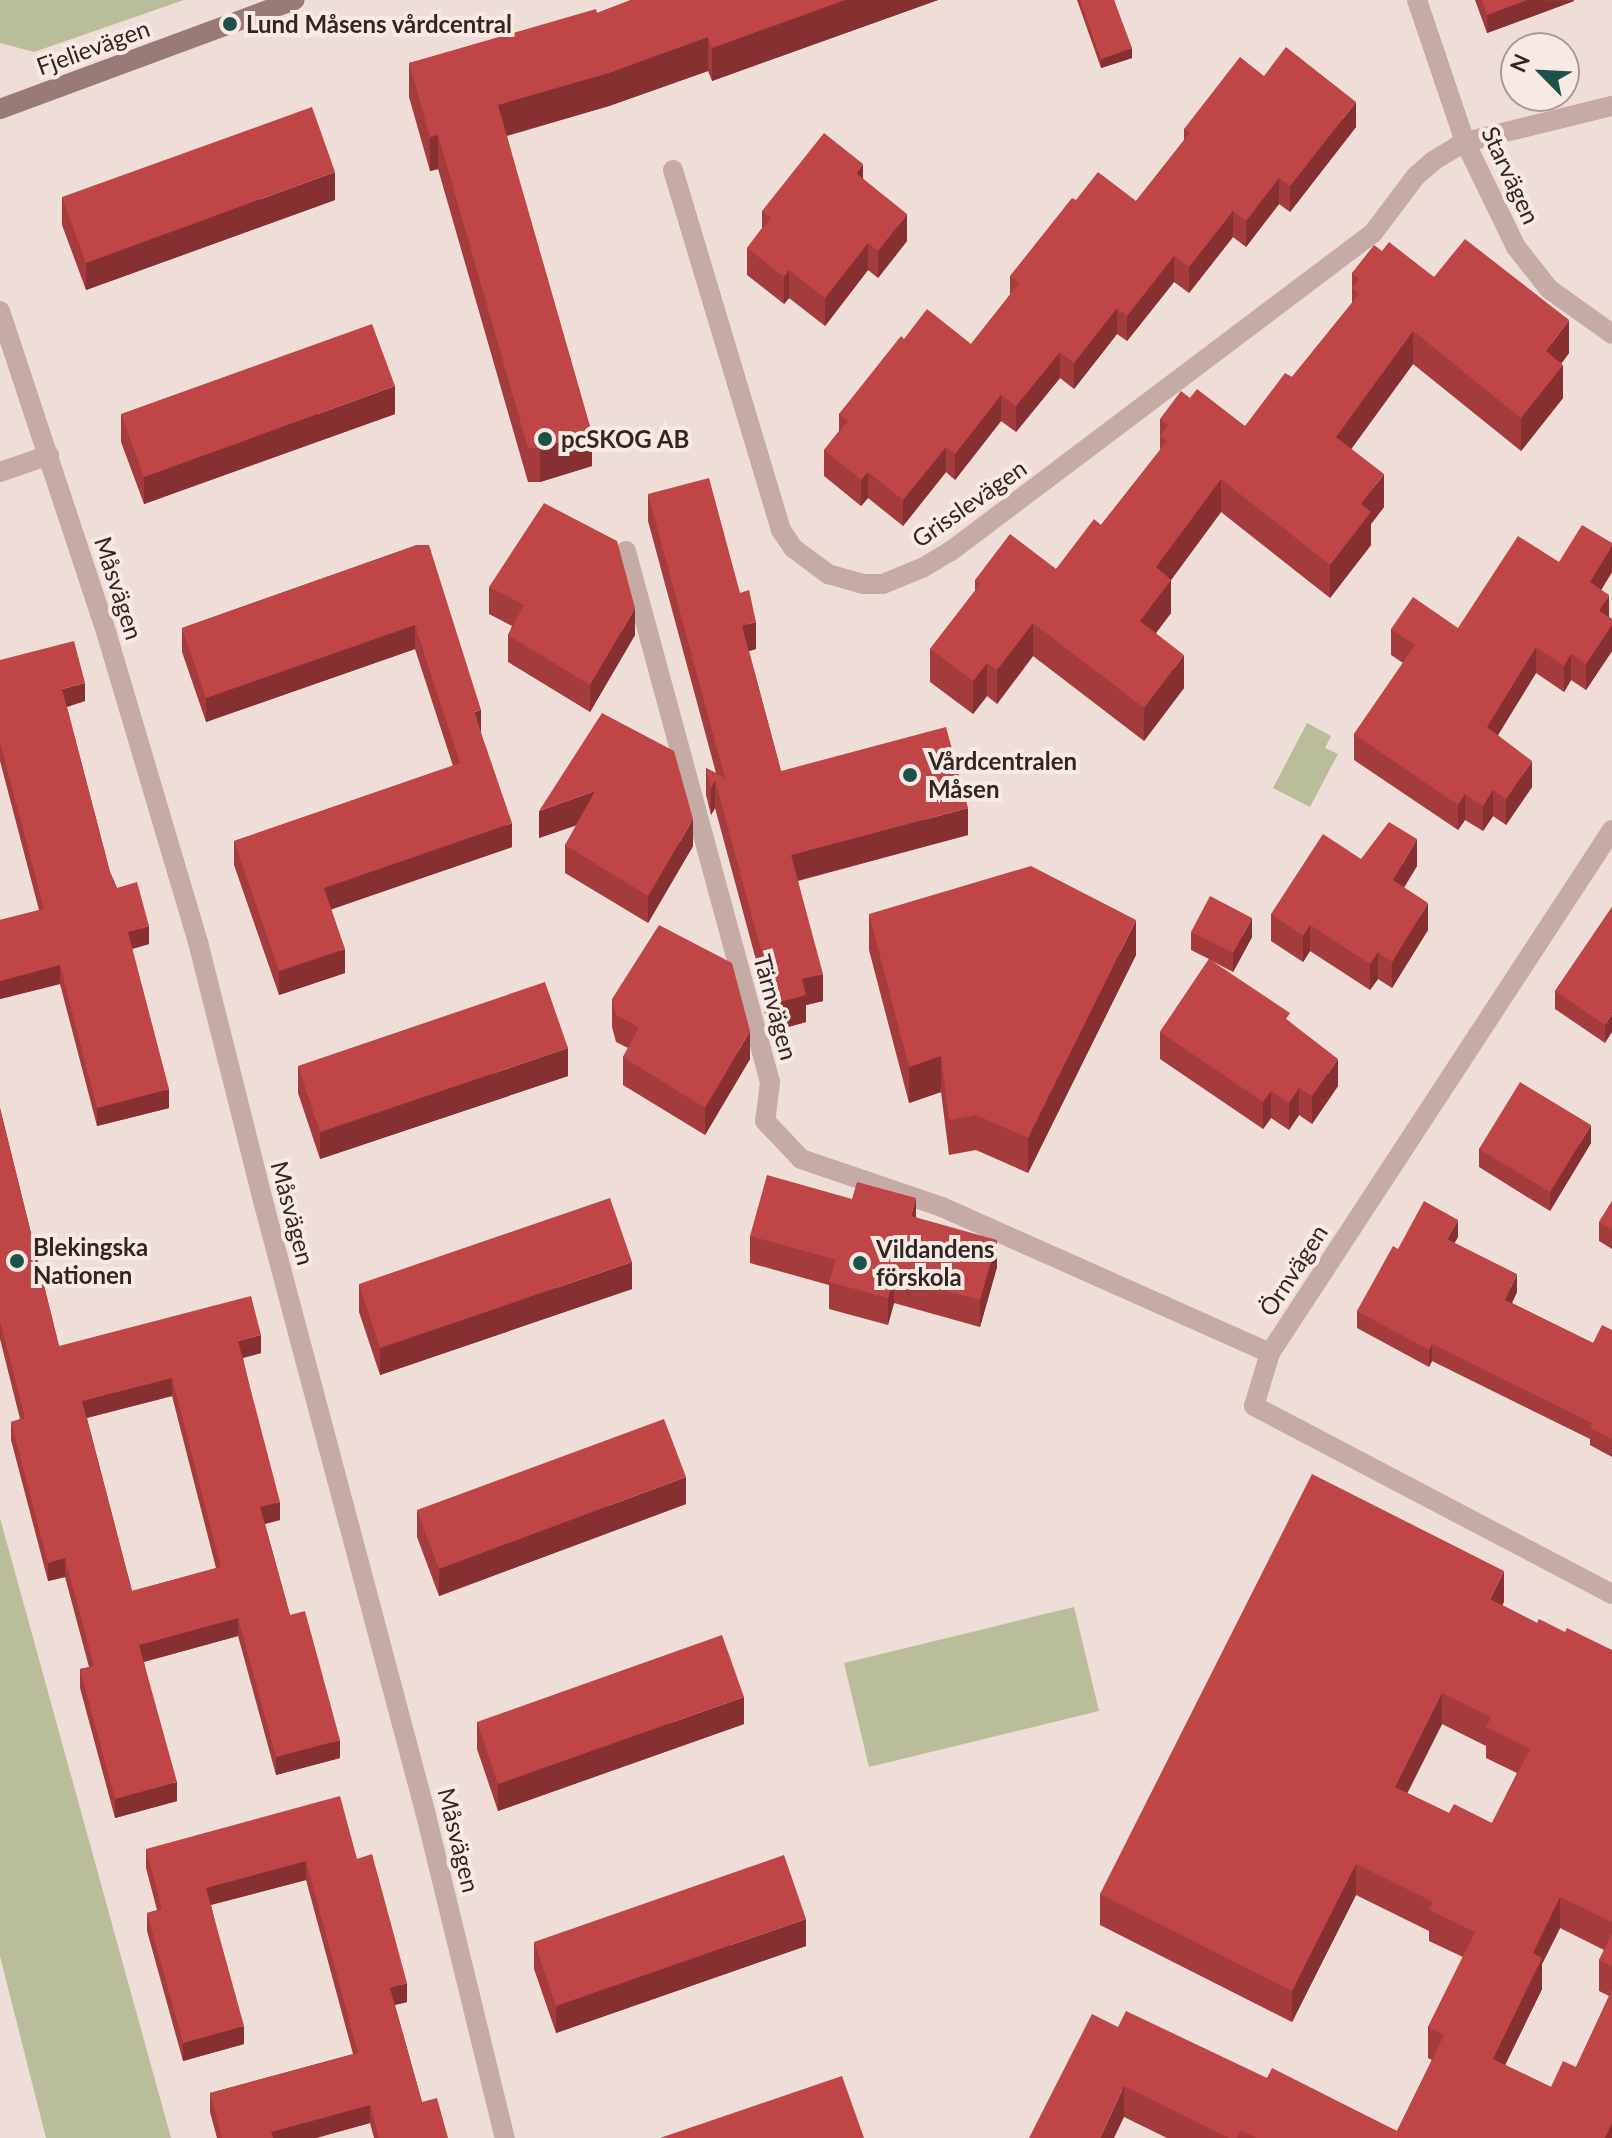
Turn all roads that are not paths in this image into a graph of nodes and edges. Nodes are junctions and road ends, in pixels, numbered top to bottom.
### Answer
1 (294, 0) edge
2 (1417, 0) edge
3 (1612, 106) edge
4 (0, 109) edge
5 (1465, 142) junction
6 (673, 170) dead end
7 (0, 311) edge
8 (1612, 334) edge
9 (49, 455) junction
10 (0, 472) edge
11 (626, 551) dead end
12 (1612, 830) edge
13 (1270, 1353) junction
14 (1612, 1594) edge
15 (505, 2138) edge

1 - 4 main road, Fjelievägen
2 - 5 street, Starvägen
3 - 5 street, Grisslevägen
5 - 6 street, Grisslevägen
5 - 8 street, Starvägen
7 - 9 street, Måsvägen
9 - 10 street
9 - 15 street, Måsvägen
11 - 13 street, Tärnvägen
12 - 13 street, Örnvägen
13 - 14 street, Örnvägen

